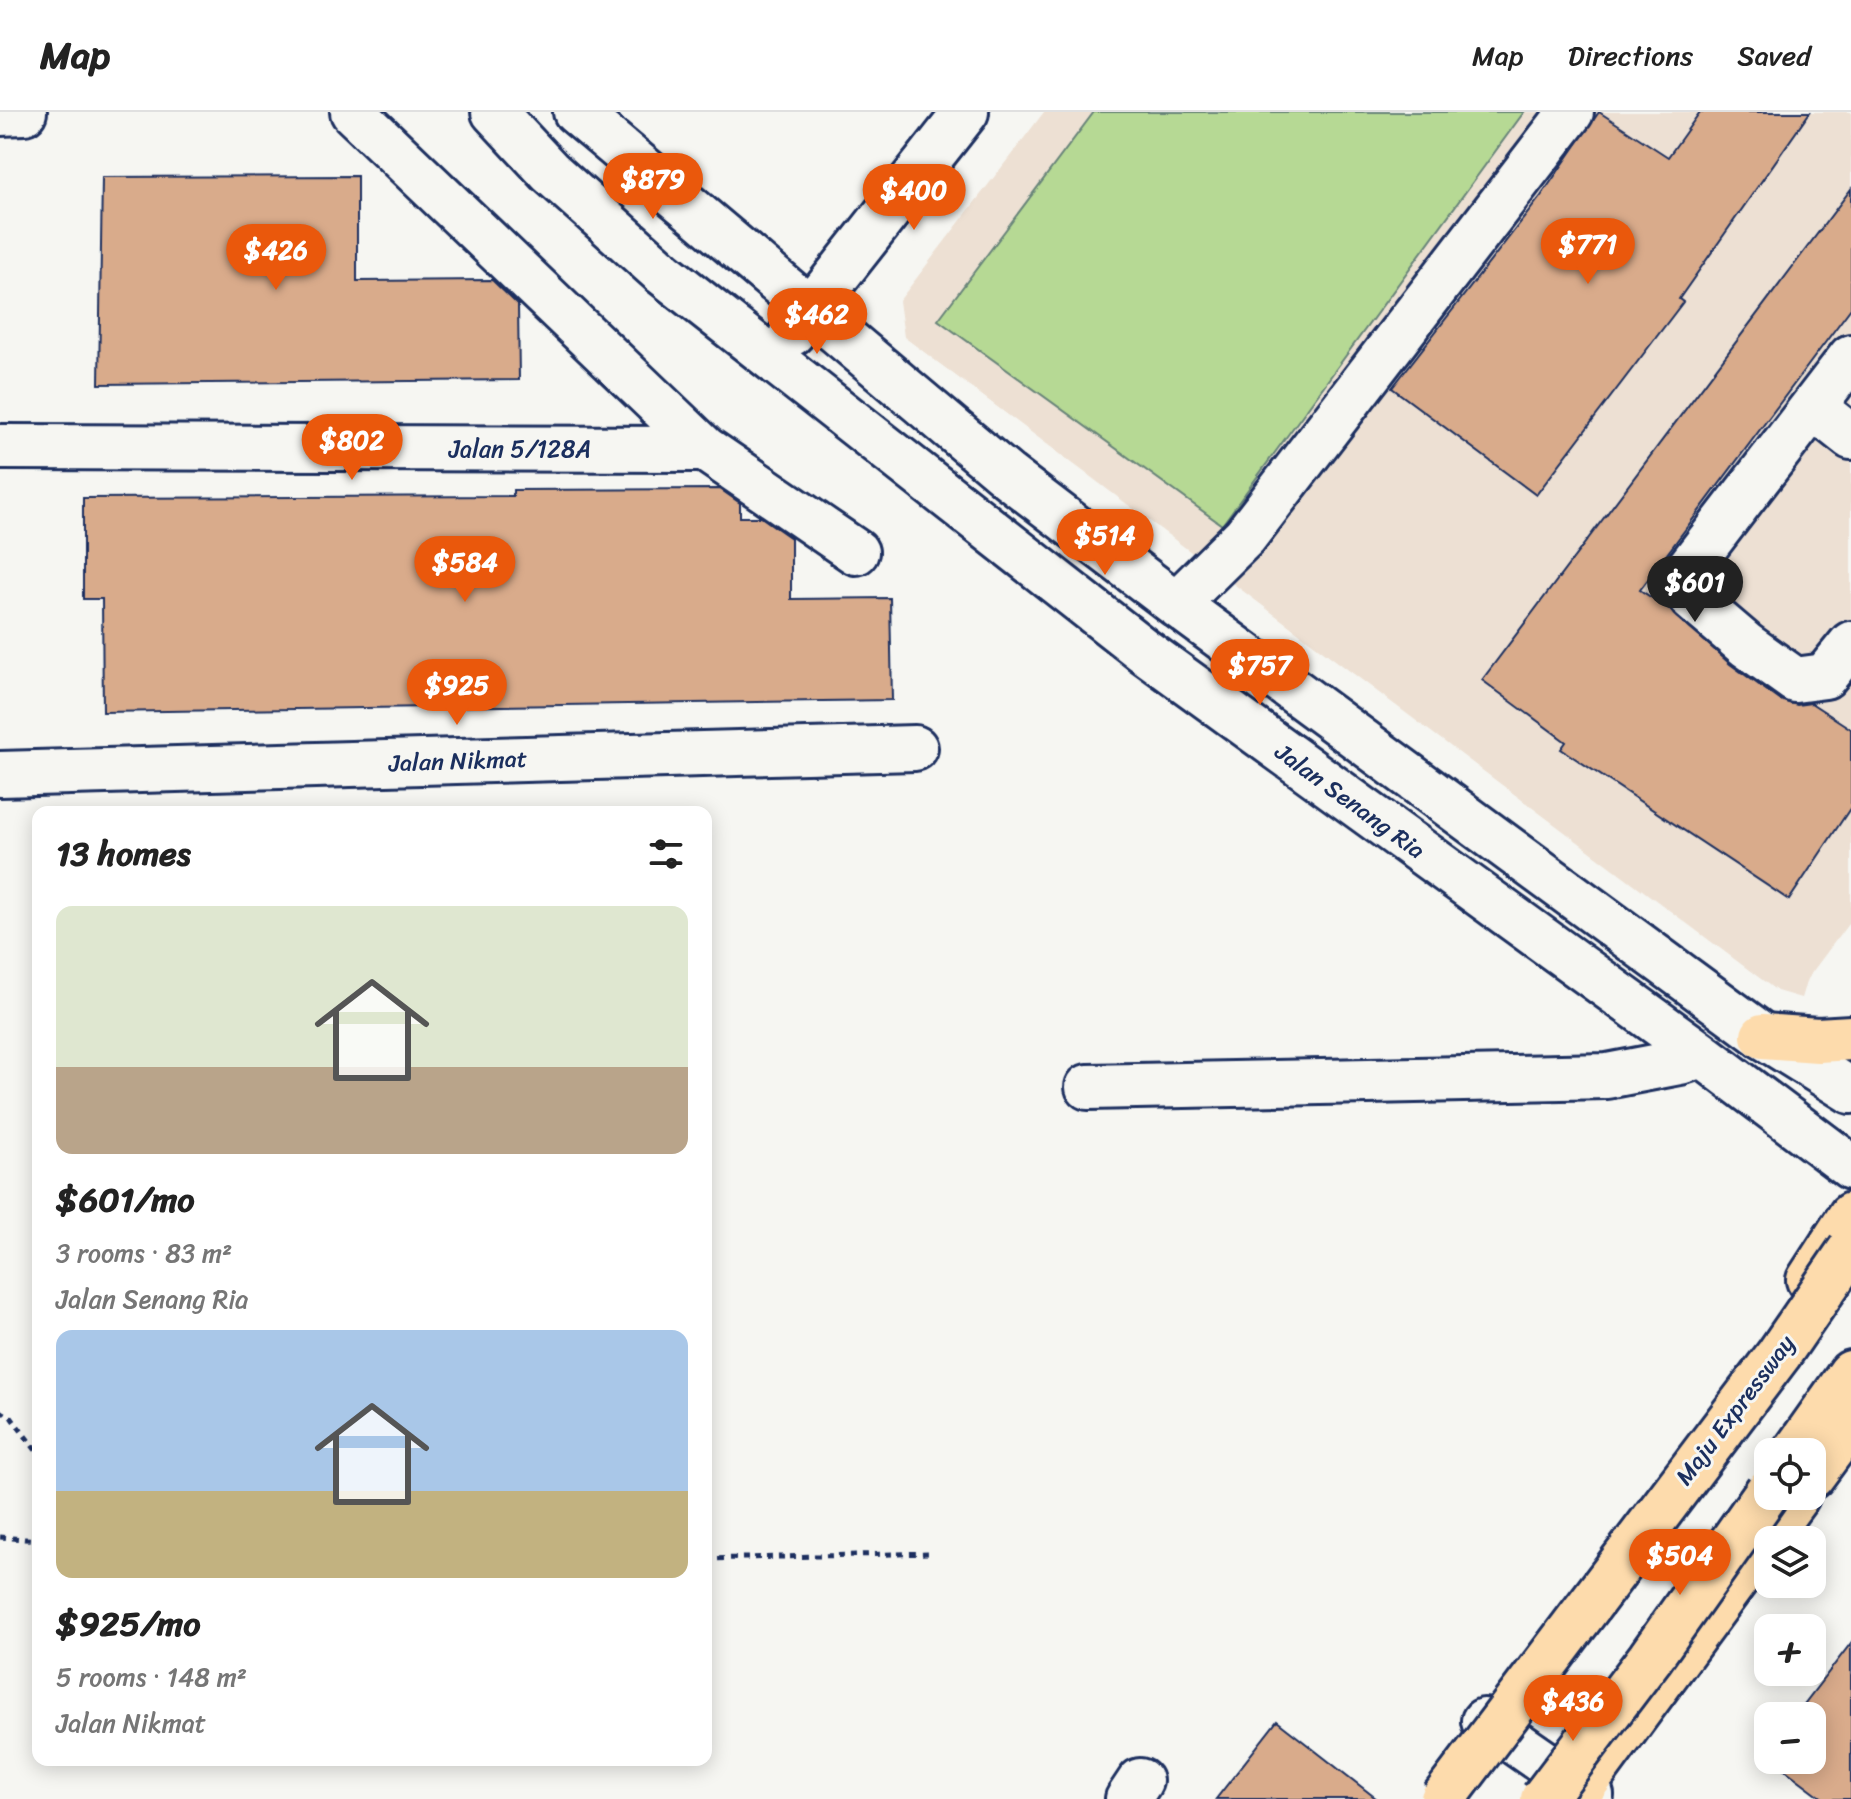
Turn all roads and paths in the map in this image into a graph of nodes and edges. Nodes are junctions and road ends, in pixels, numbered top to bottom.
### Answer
1 (24, 112) edge
2 (353, 112) edge
3 (494, 112) edge
4 (576, 112) edge
5 (966, 112) edge
6 (1571, 112) edge
7 (0, 113) edge
8 (809, 310) junction
9 (1851, 357) edge
10 (771, 360) junction
11 (1813, 407) junction
12 (1851, 437) edge
13 (0, 447) edge
14 (705, 449) junction
15 (856, 552) dead end
16 (1176, 604) junction
17 (1851, 644) edge
18 (915, 748) dead end
19 (0, 774) edge
20 (1763, 1036) junction
21 (1851, 1038) edge
22 (1702, 1055) junction
23 (1088, 1087) dead end
24 (1851, 1091) edge
25 (1851, 1167) edge
26 (1851, 1215) edge
27 (1851, 1249) edge
28 (1851, 1373) edge
29 (0, 1411) edge
30 (1851, 1423) edge
31 (1805, 1438) edge
32 (32, 1445) edge
33 (1826, 1457) edge
34 (1755, 1510) edge
35 (1787, 1510) edge
36 (0, 1537) edge
37 (32, 1540) edge
38 (931, 1553) dead end
39 (712, 1559) edge
40 (1484, 1721) junction
41 (1574, 1796) edge
42 (1424, 1799) edge
43 (1443, 1799) edge

1 - 7 street
2 - 14 street
3 - 10 street, Jalan Senang Ria
4 - 8 street
5 - 8 street
6 - 16 street
8 - 10 street
8 - 16 street
9 - 11 street
10 - 22 street, Jalan Senang Ria
11 - 12 street
11 - 17 street
13 - 14 street, Jalan 5/128A
14 - 15 street
16 - 20 street
18 - 19 street, Jalan Nikmat
20 - 21 main road
20 - 24 street
22 - 23 street
22 - 25 street, Jalan Senang Ria
26 - 40 main road
27 - 43 main road, Maju Expressway, bridge
28 - 31 main road
29 - 32 path
30 - 33 main road
34 - 41 main road, bridge
35 - 41 main road
36 - 37 path
38 - 39 path
40 - 41 street
40 - 42 main road

